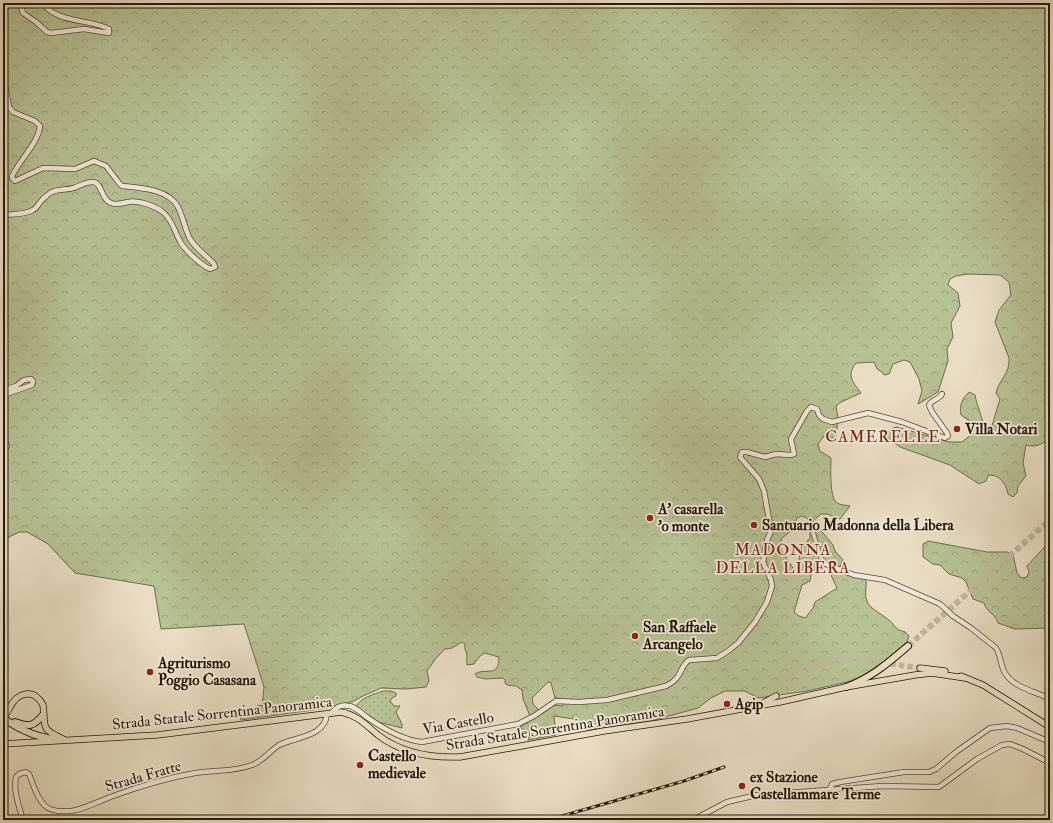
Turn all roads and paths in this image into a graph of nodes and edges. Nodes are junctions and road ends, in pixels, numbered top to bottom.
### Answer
1 (20, 3) edge
2 (43, 3) edge
3 (57, 3) edge
4 (69, 3) edge
5 (103, 3) edge
6 (117, 3) edge
7 (3, 74) edge
8 (3, 215) edge
9 (3, 390) edge
10 (942, 394) dead end
11 (3, 395) edge
12 (3, 440) edge
13 (3, 451) edge
14 (3, 497) edge
15 (3, 504) edge
16 (823, 563) dead end
17 (908, 646) tunnel mouth
18 (920, 668) tunnel mouth
19 (965, 678) junction
20 (846, 687) junction
21 (776, 696) tunnel mouth
22 (1050, 700) edge
23 (754, 707) junction
24 (329, 714) junction
25 (43, 715) junction
26 (4, 719) edge
27 (1050, 727) edge
28 (63, 740) junction
29 (1050, 742) edge
30 (3, 744) edge
31 (1050, 763) edge
32 (830, 789) junction
33 (23, 820) edge
34 (693, 820) edge

1 - 2 street
3 - 4 street
5 - 6 street
7 - 8 street
9 - 11 street
10 - 24 street, Via Castello
12 - 13 street
14 - 15 street
16 - 22 street
17 - 20 highway
18 - 19 main road
19 - 20 main road, Strada Statale Sorrentina Panoramica
19 - 27 main road
20 - 23 main road, Strada Statale Sorrentina Panoramica
21 - 23 main road
23 - 24 main road, Strada Statale Sorrentina Panoramica
24 - 28 main road, Strada Statale Sorrentina Panoramica
24 - 33 street, Strada Fratte
25 - 26 highway
25 - 26 main road, bridge
25 - 28 main road
26 - 28 highway
28 - 30 main road, Strada Statale Sorrentina Panoramica
29 - 32 street
31 - 32 street
32 - 34 street

